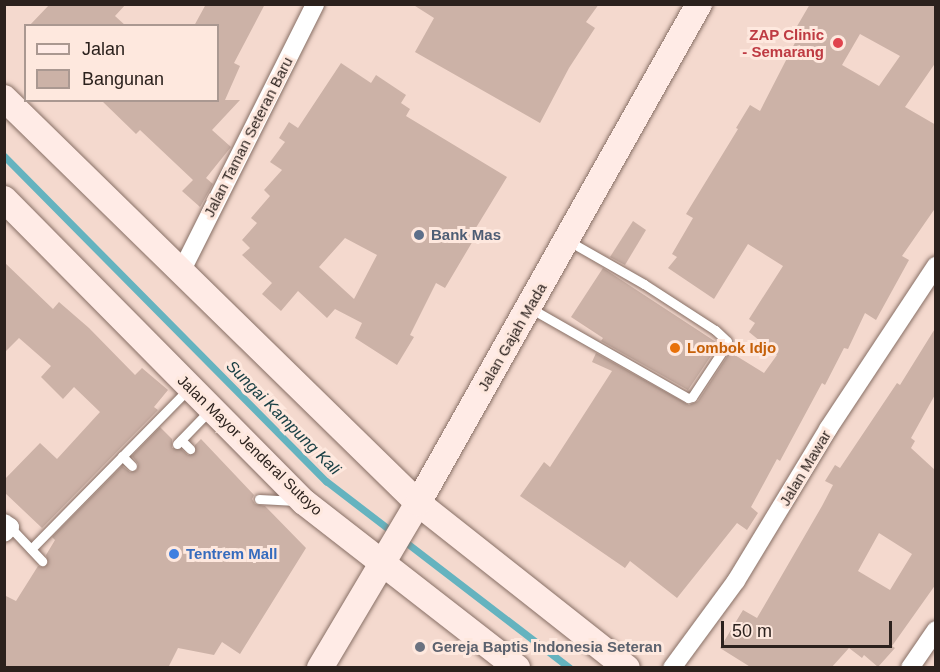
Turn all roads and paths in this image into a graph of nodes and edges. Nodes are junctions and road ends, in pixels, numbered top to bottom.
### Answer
1 (315, 4) edge
2 (699, 4) edge
3 (4, 98) edge
4 (4, 199) edge
5 (567, 240) junction
6 (936, 266) edge
7 (182, 270) junction
8 (529, 307) junction
9 (190, 387) junction
10 (211, 408) junction
11 (190, 450) dead end
12 (122, 456) junction
13 (132, 466) dead end
14 (259, 499) dead end
15 (304, 502) junction
16 (417, 504) junction
17 (6, 528) edge
18 (31, 549) junction
19 (385, 558) junction
20 (42, 561) dead end
21 (936, 630) edge
22 (320, 668) edge
23 (517, 668) edge
24 (627, 668) edge
25 (672, 668) edge
26 (910, 668) edge

1 - 7 street, Jalan Taman Seteran Baru
2 - 5 main road, Jalan Gajah Mada
3 - 7 main road
4 - 9 main road, Jalan Mayor Jenderal Sutoyo
5 - 8 main road, Jalan Gajah Mada
5 - 8 lane
6 - 25 street, Jalan Mawar
7 - 16 main road
8 - 16 main road, Jalan Gajah Mada
9 - 10 main road, Jalan Mayor Jenderal Sutoyo
9 - 12 lane
10 - 11 lane
10 - 15 main road, Jalan Mayor Jenderal Sutoyo
12 - 13 lane
12 - 18 lane
14 - 15 lane
15 - 19 main road, Jalan Mayor Jenderal Sutoyo
16 - 19 main road, Jalan Gajah Mada
16 - 24 main road
17 - 18 lane
18 - 20 lane
19 - 22 main road, Jalan Gajah Mada
19 - 23 main road, Jalan Mayor Jenderal Sutoyo
21 - 26 street

